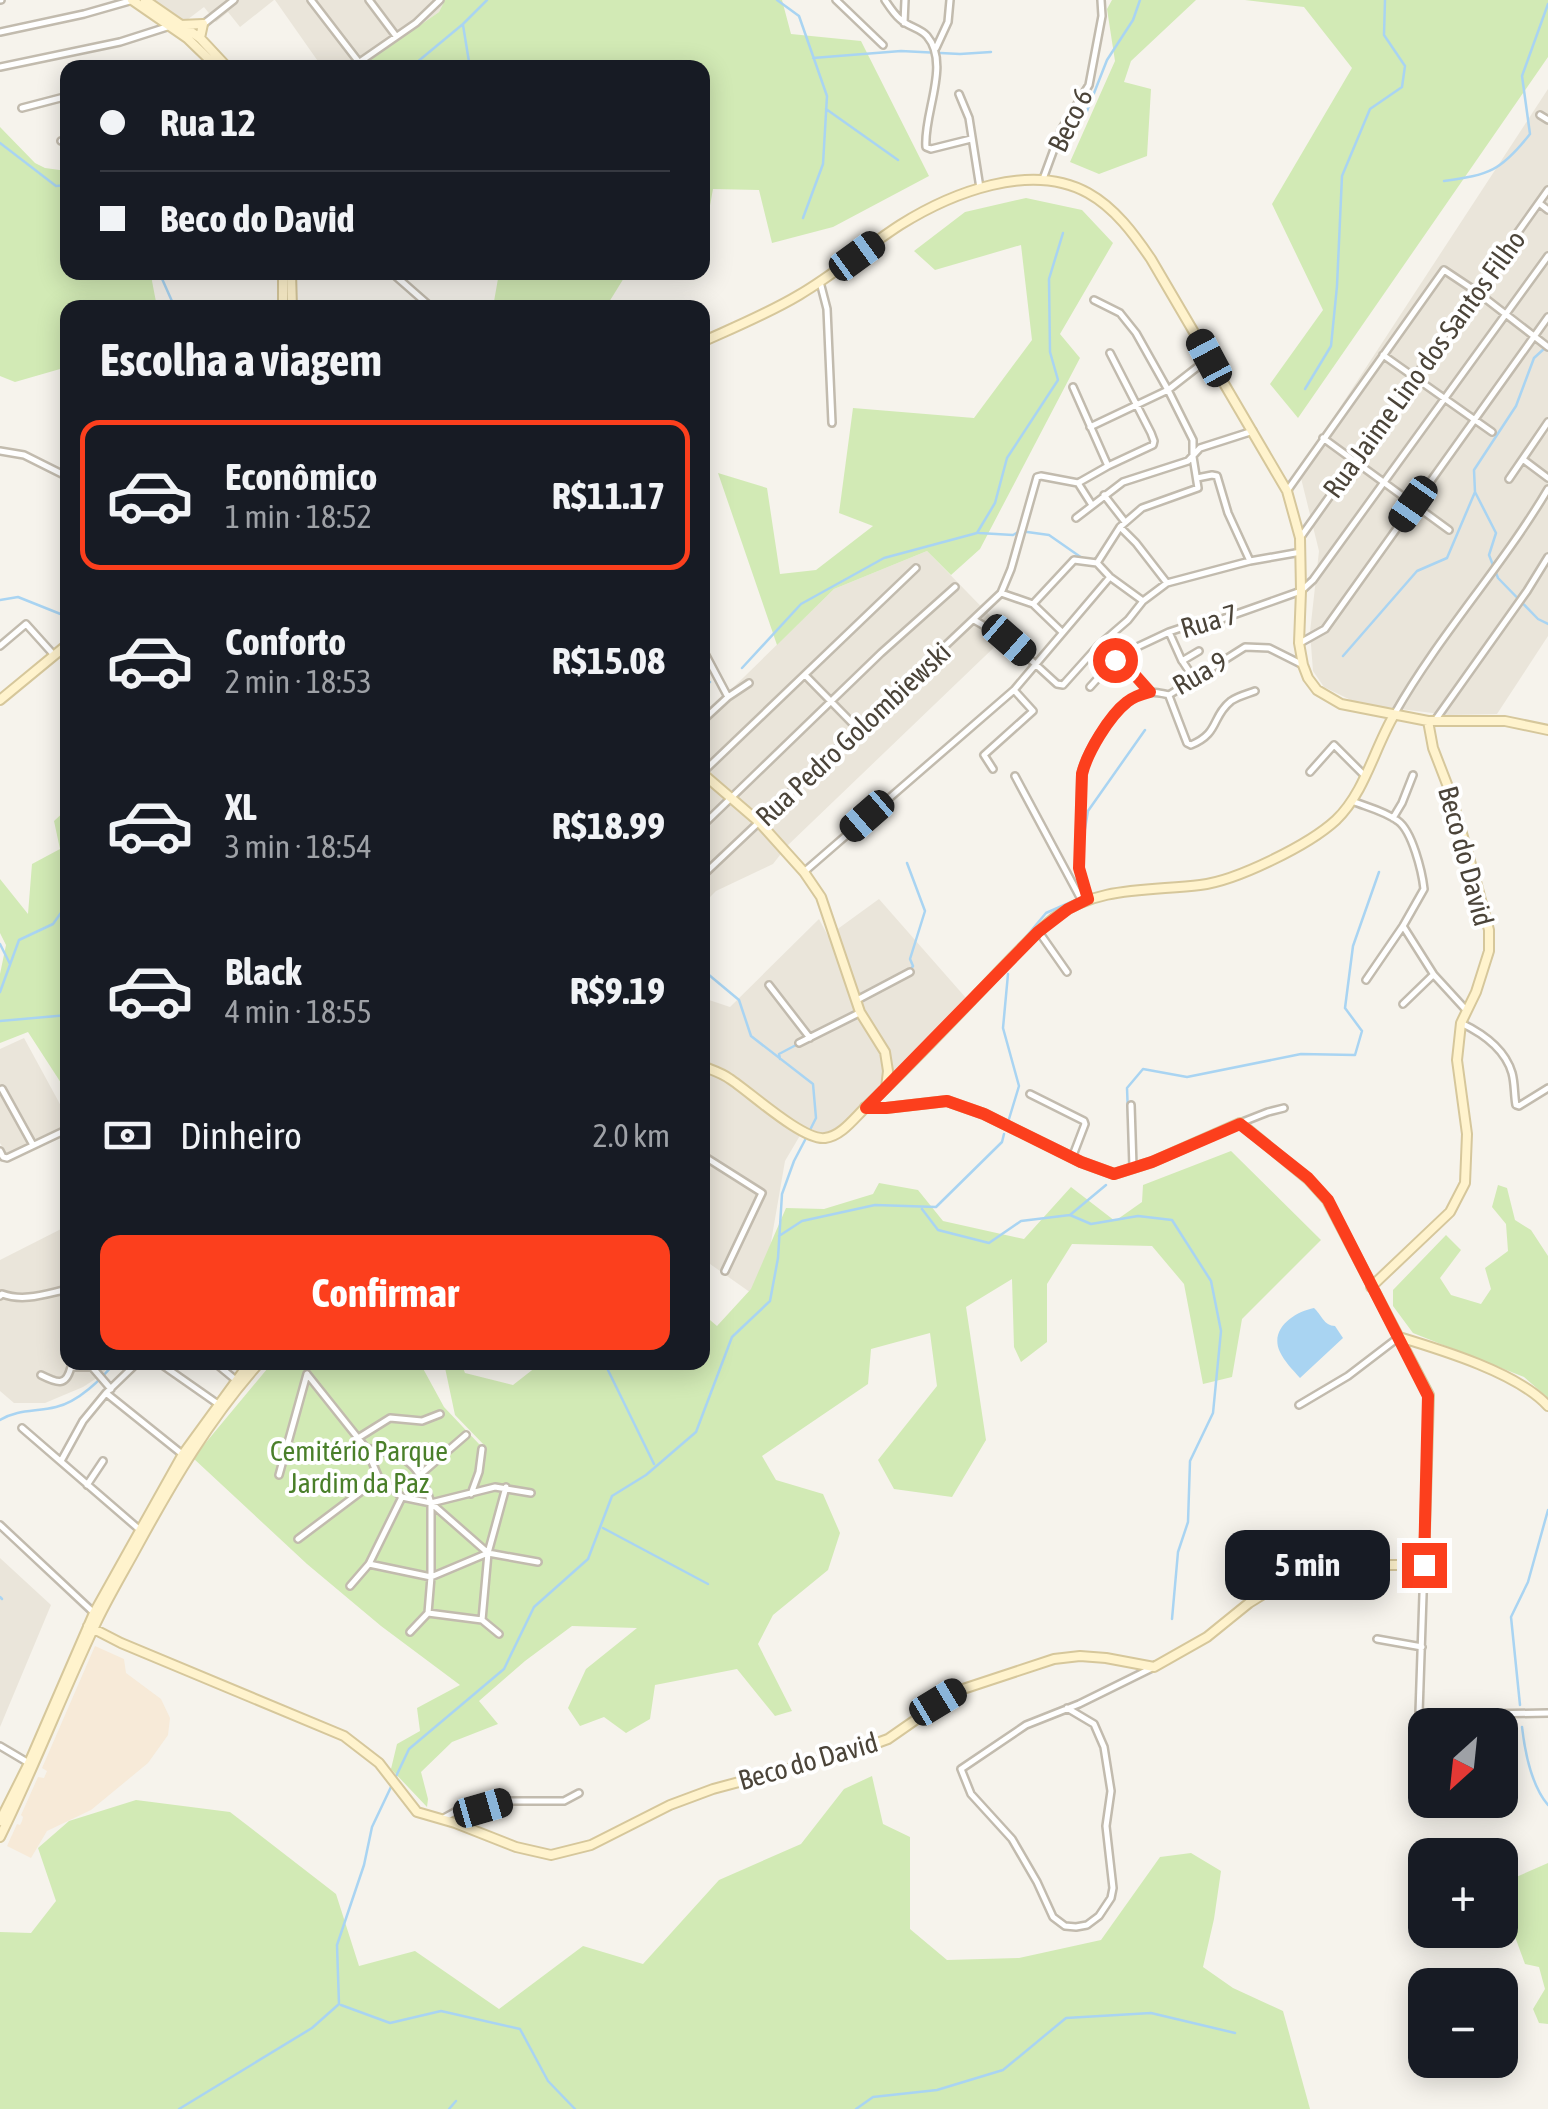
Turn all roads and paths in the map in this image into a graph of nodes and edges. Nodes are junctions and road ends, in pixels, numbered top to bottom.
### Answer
1 (132, 0) edge
2 (234, 0) edge
3 (370, 0) edge
4 (429, 0) edge
5 (440, 0) edge
6 (836, 0) edge
7 (884, 0) edge
8 (905, 0) edge
9 (950, 0) edge
10 (1101, 0) edge
11 (312, 1) edge
12 (145, 5) edge
13 (435, 7) junction
14 (904, 23) junction
15 (203, 24) junction
16 (181, 25) junction
17 (170, 26) junction
18 (0, 32) edge
19 (196, 36) junction
20 (396, 36) junction
21 (883, 45) dead end
22 (936, 48) junction
23 (210, 60) edge
24 (213, 60) edge
25 (220, 60) edge
26 (357, 60) edge
27 (362, 60) edge
28 (0, 67) edge
29 (959, 94) dead end
30 (60, 98) edge
31 (22, 108) dead end
32 (1540, 115) dead end
33 (1548, 120) edge
34 (971, 139) junction
35 (1043, 179) junction
36 (980, 188) junction
37 (1548, 190) edge
38 (1539, 203) junction
39 (1548, 210) edge
40 (1548, 256) edge
41 (400, 280) edge
42 (820, 281) junction
43 (1478, 292) junction
44 (423, 300) edge
45 (1094, 300) dead end
46 (1506, 314) junction
47 (1548, 317) edge
48 (1534, 336) junction
49 (710, 338) edge
50 (1548, 347) edge
51 (1110, 353) dead end
52 (1383, 355) junction
53 (1209, 358) junction
54 (1414, 377) junction
55 (1073, 387) dead end
56 (1168, 390) junction
57 (1444, 398) junction
58 (1138, 406) junction
59 (1473, 418) junction
60 (1548, 422) edge
61 (832, 423) dead end
62 (1090, 427) junction
63 (1253, 431) junction
64 (1492, 432) dead end
65 (1323, 438) junction
66 (0, 451) edge
67 (1193, 457) junction
68 (1354, 460) junction
69 (1524, 460) junction
70 (1108, 466) junction
71 (60, 473) edge
72 (1196, 478) junction
73 (1548, 478) edge
74 (1510, 479) dead end
75 (1384, 482) junction
76 (1078, 483) junction
77 (1548, 489) edge
78 (1287, 491) junction
79 (1104, 495) junction
80 (1413, 504) junction
81 (1092, 505) junction
82 (1076, 518) dead end
83 (1122, 524) junction
84 (1449, 530) dead end
85 (1300, 538) junction
86 (1301, 552) junction
87 (1548, 557) edge
88 (1250, 561) junction
89 (1097, 563) junction
90 (916, 568) dead end
91 (1110, 577) junction
92 (1167, 583) junction
93 (956, 587) dead end
94 (1302, 591) junction
95 (1001, 593) junction
96 (1142, 601) junction
97 (1033, 604) junction
98 (974, 620) junction
99 (1062, 632) junction
100 (1169, 632) junction
101 (1299, 643) junction
102 (0, 646) edge
103 (1098, 646) junction
104 (60, 649) edge
105 (1199, 650) dead end
106 (53, 654) junction
107 (1117, 658) junction
108 (1182, 661) junction
109 (710, 663) edge
110 (1036, 663) junction
111 (1303, 665) junction
112 (806, 675) junction
113 (1195, 680) junction
114 (748, 684) dead end
115 (1090, 687) dead end
116 (1014, 690) junction
117 (1255, 691) dead end
118 (1150, 692) junction
119 (1168, 695) junction
120 (728, 697) junction
121 (0, 700) edge
122 (831, 700) junction
123 (710, 714) edge
124 (1394, 714) junction
125 (1431, 722) junction
126 (857, 728) junction
127 (1548, 730) edge
128 (710, 765) edge
129 (993, 769) dead end
130 (1310, 772) dead end
131 (1413, 775) dead end
132 (1015, 776) dead end
133 (1365, 776) junction
134 (710, 780) edge
135 (732, 798) junction
136 (1352, 801) junction
137 (1393, 818) junction
138 (710, 819) edge
139 (759, 822) junction
140 (710, 868) edge
141 (804, 872) junction
142 (1082, 899) junction
143 (1404, 926) junction
144 (1038, 932) junction
145 (910, 972) dead end
146 (1067, 972) dead end
147 (1434, 975) junction
148 (1366, 980) dead end
149 (768, 986) dead end
150 (856, 1000) junction
151 (1403, 1004) dead end
152 (1467, 1011) junction
153 (860, 1012) junction
154 (1461, 1023) junction
155 (810, 1038) junction
156 (799, 1043) dead end
157 (710, 1069) edge
158 (886, 1088) junction
159 (1548, 1088) edge
160 (2, 1089) edge
161 (1030, 1094) dead end
162 (1132, 1105) dead end
163 (866, 1108) junction
164 (1284, 1108) dead end
165 (1240, 1124) junction
166 (60, 1133) edge
167 (33, 1145) junction
168 (0, 1152) edge
169 (1072, 1158) junction
170 (710, 1160) edge
171 (1133, 1168) junction
172 (726, 1271) dead end
173 (1371, 1286) junction
174 (60, 1291) edge
175 (0, 1296) edge
176 (1399, 1337) junction
177 (70, 1370) edge
178 (94, 1370) edge
179 (130, 1370) edge
180 (169, 1370) edge
181 (223, 1370) edge
182 (244, 1370) edge
183 (253, 1370) edge
184 (41, 1374) dead end
185 (236, 1381) junction
186 (109, 1391) junction
187 (218, 1404) junction
188 (1299, 1405) dead end
189 (1548, 1406) edge
190 (440, 1414) dead end
191 (22, 1428) dead end
192 (466, 1436) dead end
193 (358, 1438) junction
194 (366, 1448) junction
195 (482, 1448) dead end
196 (183, 1454) junction
197 (61, 1461) junction
198 (104, 1461) dead end
199 (422, 1473) junction
200 (279, 1476) dead end
201 (378, 1478) junction
202 (88, 1485) junction
203 (506, 1487) junction
204 (471, 1494) junction
205 (531, 1494) dead end
206 (402, 1497) junction
207 (431, 1503) junction
208 (0, 1526) edge
209 (140, 1530) junction
210 (298, 1539) dead end
211 (488, 1554) junction
212 (538, 1562) dead end
213 (370, 1564) junction
214 (1424, 1565) junction
215 (432, 1577) junction
216 (350, 1586) dead end
217 (428, 1612) junction
218 (94, 1613) junction
219 (482, 1620) junction
220 (91, 1628) junction
221 (410, 1632) dead end
222 (498, 1634) dead end
223 (1376, 1640) dead end
224 (1422, 1646) junction
225 (1154, 1668) junction
226 (1067, 1708) junction
227 (1548, 1713) edge
228 (0, 1746) edge
229 (29, 1763) junction
230 (578, 1793) dead end
231 (441, 1820) junction
232 (0, 1822) edge
233 (0, 1837) edge

1 - 12 street
1 - 18 street
2 - 15 street
3 - 20 street
4 - 13 street
5 - 13 street
6 - 21 street
7 - 14 street
8 - 14 street
9 - 22 street
10 - 35 street, Beco 6
11 - 26 street
12 - 16 street
12 - 17 street
12 - 19 street
13 - 20 street
14 - 22 street
15 - 16 street
15 - 19 street
16 - 19 street
17 - 23 street
17 - 28 street
19 - 24 street
19 - 25 street
20 - 27 street
22 - 34 street
29 - 34 street
30 - 31 street
32 - 33 street
34 - 36 street
35 - 36 street
35 - 53 street
36 - 42 street
37 - 38 street, Rua Jaime Lino dos Santos Filho
38 - 39 street
38 - 43 street, Rua Jaime Lino dos Santos Filho
40 - 46 street
41 - 44 street
42 - 49 street
42 - 61 street
43 - 46 street
43 - 52 street
43 - 54 street, Rua Jaime Lino dos Santos Filho
45 - 56 street
46 - 48 street
46 - 57 street
47 - 48 street
48 - 50 street
48 - 59 street
51 - 58 street
52 - 54 street
52 - 65 street
53 - 56 street
53 - 63 street
54 - 57 street
54 - 68 street, Rua Jaime Lino dos Santos Filho
55 - 62 street
56 - 58 street
56 - 67 street
57 - 59 street
57 - 75 street
58 - 62 street
58 - 70 street
59 - 64 street
59 - 80 street
60 - 69 street
62 - 70 street
63 - 67 street
63 - 78 street
65 - 68 street
65 - 78 street
66 - 71 street
67 - 72 street
67 - 79 street
68 - 75 street
68 - 85 street, Rua Jaime Lino dos Santos Filho
69 - 73 street
69 - 74 street
70 - 76 street
72 - 83 street
72 - 88 street
75 - 80 street
75 - 94 street
76 - 81 street
76 - 95 street, Rua Pedro Golombiewski
77 - 124 street
78 - 85 street
79 - 81 street
79 - 83 street
80 - 84 street
80 - 101 street
81 - 82 street
83 - 89 street
83 - 92 street
85 - 86 street
86 - 88 street
86 - 94 street
87 - 125 street
88 - 92 street
89 - 91 street
89 - 97 street
90 - 112 street
91 - 96 street
91 - 99 street
92 - 96 street
93 - 122 street
94 - 100 street, Rua 7
94 - 101 street
95 - 97 street
95 - 98 street, Rua Pedro Golombiewski
96 - 103 street
97 - 99 street
98 - 110 street
98 - 126 street, Rua Pedro Golombiewski
99 - 110 street
100 - 107 street, Rua 7
100 - 108 street
101 - 111 street
102 - 106 street
103 - 107 street
103 - 110 street
104 - 106 street
105 - 108 street
106 - 121 street
107 - 115 street
107 - 118 street
108 - 113 street
109 - 120 street
110 - 116 street
111 - 113 street, Rua 9
111 - 124 street
112 - 122 street
112 - 128 street
113 - 119 street, Rua 9
114 - 120 street
116 - 129 street
116 - 141 street
117 - 119 street
118 - 119 street, Rua 9
118 - 142 street, Rua 9
120 - 123 street
122 - 126 street
122 - 135 street
124 - 125 street
124 - 133 street
125 - 127 street
125 - 152 street, Beco do David
126 - 139 street, Rua Pedro Golombiewski
130 - 133 street
131 - 137 street
132 - 142 street
133 - 136 street
134 - 135 street
135 - 138 street
135 - 139 street
136 - 137 street
136 - 142 street
137 - 143 street
139 - 140 street, Rua Pedro Golombiewski
139 - 141 street
141 - 150 street
142 - 144 street
143 - 147 street
143 - 148 street
144 - 146 street
144 - 158 street
145 - 150 street
147 - 151 street
147 - 152 street
149 - 155 street
150 - 153 street
152 - 154 street, Beco do David
153 - 155 street
153 - 158 street
154 - 159 street
154 - 173 street, Beco do David
155 - 156 street
157 - 163 street
158 - 163 street
160 - 167 street
161 - 169 street
162 - 171 street
163 - 169 street
164 - 165 street
165 - 171 street
165 - 173 street
166 - 167 street
167 - 168 street
169 - 171 street
170 - 172 street
173 - 176 street
174 - 175 street
176 - 188 street
176 - 189 street
176 - 214 street
177 - 184 street
178 - 186 street
179 - 186 street
180 - 187 street
181 - 185 street
182 - 185 street
183 - 220 street
185 - 187 street
186 - 196 street
186 - 197 street
187 - 196 street
190 - 193 street
191 - 197 street
192 - 199 street
193 - 194 street
193 - 200 street
194 - 199 street
194 - 201 street
195 - 204 street
196 - 209 street
197 - 202 street
198 - 202 street
199 - 207 street
201 - 206 street
201 - 210 street
202 - 209 street
203 - 204 street
203 - 205 street
203 - 211 street
204 - 207 street
206 - 207 street
206 - 213 street
207 - 211 street
207 - 215 street
208 - 218 street
209 - 218 street
211 - 212 street
211 - 215 street
211 - 219 street
213 - 215 street
213 - 216 street
214 - 224 street
214 - 225 street
215 - 217 street
217 - 219 street
217 - 221 street
218 - 220 street
219 - 222 street
220 - 229 street
220 - 231 street, Beco do David
220 - 233 street
223 - 224 street
224 - 227 street
225 - 226 street
225 - 231 street, Beco do David
226 - 226 street
228 - 229 street
229 - 232 street
230 - 231 street

